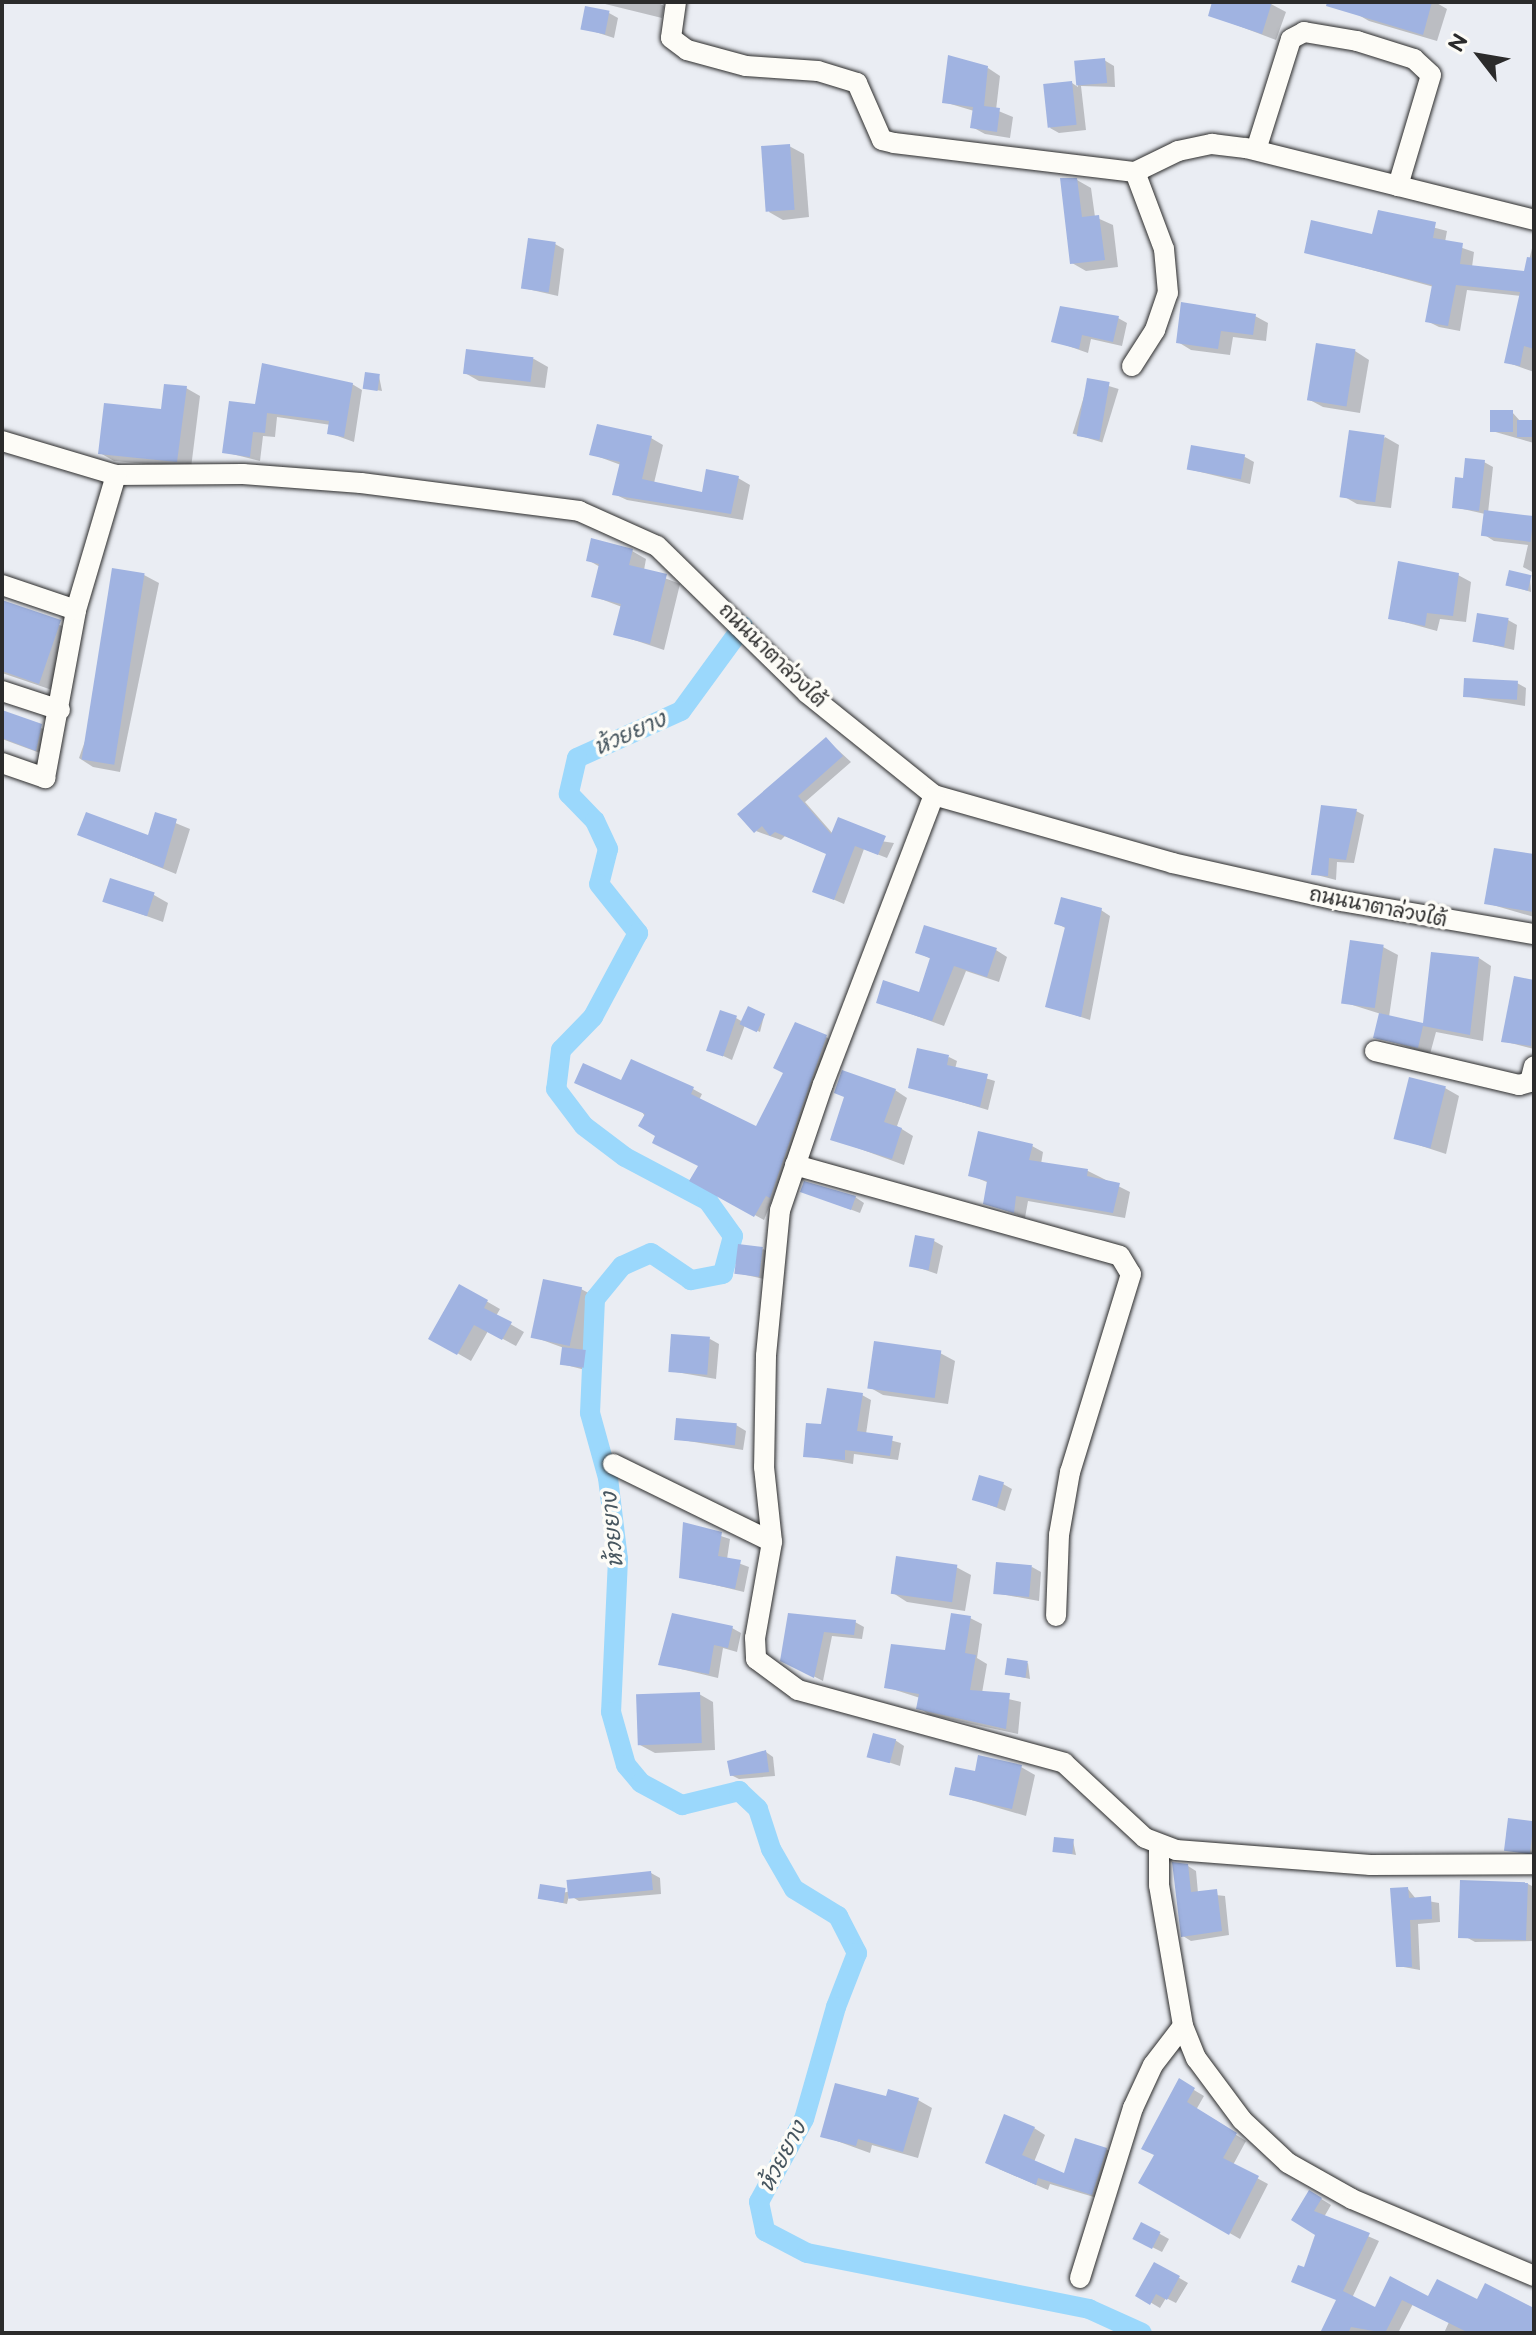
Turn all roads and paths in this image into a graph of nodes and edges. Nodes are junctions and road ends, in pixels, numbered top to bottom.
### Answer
1 (676, 2) edge
2 (1256, 150) junction
3 (1135, 172) junction
4 (1398, 186) junction
5 (1534, 220) edge
6 (1132, 366) dead end
7 (2, 441) edge
8 (116, 475) junction
9 (2, 585) edge
10 (76, 610) junction
11 (2, 691) edge
12 (60, 710) junction
13 (2, 763) edge
14 (934, 795) junction
15 (1534, 934) edge
16 (1375, 1051) dead end
17 (1534, 1066) edge
18 (795, 1165) junction
19 (613, 1464) dead end
20 (772, 1542) junction
21 (1056, 1616) dead end
22 (1159, 1846) junction
23 (1534, 1864) edge
24 (1183, 2026) junction
25 (1534, 2276) edge
26 (1080, 2278) dead end

1 - 3 street
2 - 3 street
2 - 4 street
2 - 4 street
3 - 6 street
4 - 5 street
7 - 8 street, ถนนนาตาล่วงใต้
8 - 10 street
8 - 14 street, ถนนนาตาล่วงใต้
9 - 10 street
10 - 12 street
11 - 12 street
12 - 13 street
14 - 15 street, ถนนนาตาล่วงใต้
14 - 18 street
16 - 17 street
18 - 20 street
18 - 21 street
19 - 20 street
20 - 22 street
22 - 23 street
22 - 24 street
24 - 25 street
24 - 26 street

